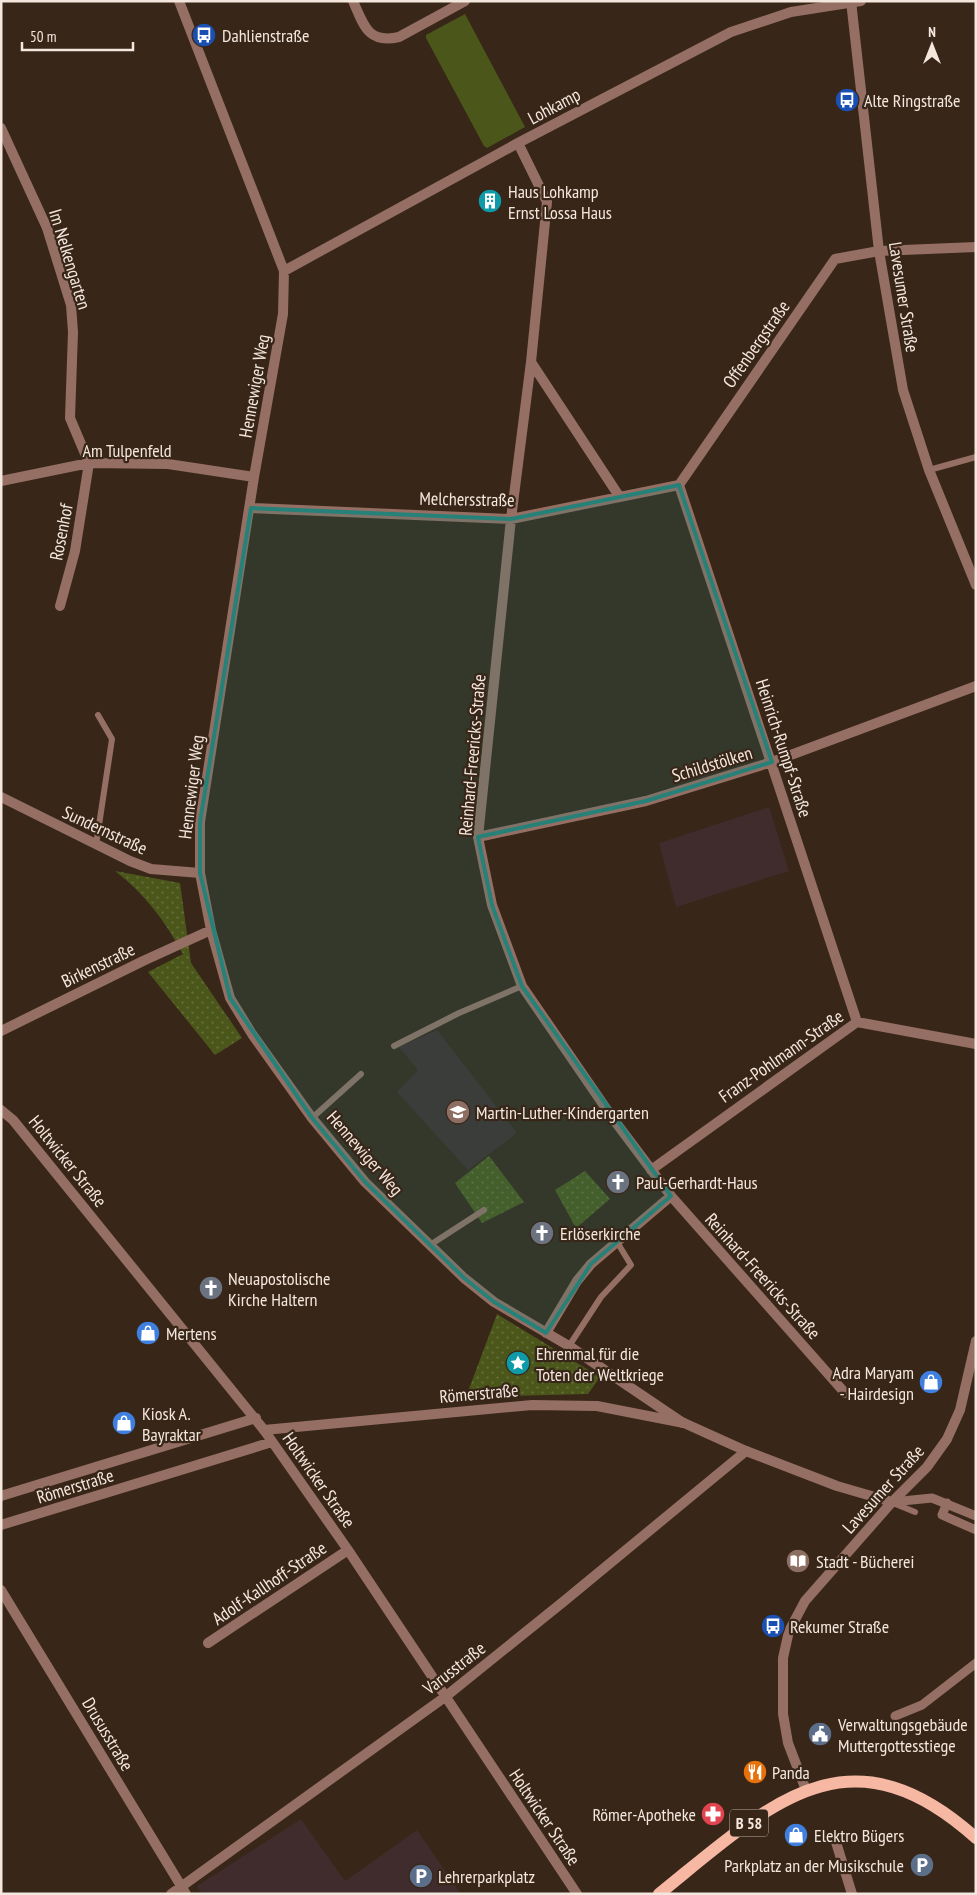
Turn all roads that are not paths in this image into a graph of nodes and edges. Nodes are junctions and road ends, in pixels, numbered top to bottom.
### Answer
1 (179, 1) edge
2 (354, 1) edge
3 (465, 1) edge
4 (854, 2) edge
5 (1, 128) edge
6 (518, 143) junction
7 (976, 247) edge
8 (879, 250) junction
9 (284, 271) junction
10 (531, 362) junction
11 (976, 457) edge
12 (89, 463) junction
13 (929, 470) junction
14 (254, 478) junction
15 (1, 481) edge
16 (679, 485) junction
17 (619, 496) junction
18 (251, 508) junction
19 (511, 519) junction
20 (976, 585) edge
21 (60, 606) dead end
22 (976, 686) edge
23 (98, 715) dead end
24 (772, 762) junction
25 (1, 796) edge
26 (478, 837) junction
27 (96, 845) junction
28 (200, 872) junction
29 (211, 930) junction
30 (522, 986) junction
31 (857, 1022) junction
32 (1, 1031) edge
33 (976, 1044) edge
34 (394, 1046) dead end
35 (361, 1074) dead end
36 (1, 1110) edge
37 (312, 1118) junction
38 (651, 1170) junction
39 (671, 1196) junction
40 (484, 1210) dead end
41 (617, 1242) junction
42 (430, 1245) junction
43 (546, 1333) junction
44 (976, 1340) edge
45 (569, 1346) junction
46 (845, 1393) dead end
47 (256, 1418) junction
48 (684, 1423) junction
49 (264, 1430) junction
50 (272, 1442) junction
51 (746, 1451) junction
52 (1, 1496) edge
53 (892, 1502) junction
54 (947, 1503) junction
55 (915, 1512) dead end
56 (976, 1516) edge
57 (1, 1525) edge
58 (976, 1530) edge
59 (348, 1550) junction
60 (1, 1590) edge
61 (208, 1643) dead end
62 (976, 1663) edge
63 (445, 1697) junction
64 (895, 1716) dead end
65 (806, 1790) junction
66 (976, 1838) edge
67 (835, 1839) dead end
68 (184, 1890) edge
69 (171, 1894) edge
70 (577, 1894) edge
71 (659, 1894) edge
72 (852, 1894) edge

1 - 9 street, Hennewiger Weg
2 - 3 street
4 - 6 street, Lohkamp
4 - 8 street, Lavesumer Straße
5 - 12 street, Im Nelkengarten
6 - 9 street, Lohkamp
6 - 10 street, Reinhard-Freericks-Straße
7 - 8 street, Offenbergstraße
8 - 13 street, Lavesumer Straße
8 - 16 street, Offenbergstraße
9 - 14 street, Hennewiger Weg
10 - 17 street
10 - 19 street, Reinhard-Freericks-Straße
11 - 13 lane
12 - 14 street, Am Tulpenfeld
12 - 15 street, Am Tulpenfeld
12 - 21 street, Rosenhof
13 - 20 street, Lavesumer Straße
14 - 18 street, Hennewiger Weg
16 - 17 street, Melchersstraße
16 - 24 street, Heinrich-Rumpf-Straße
17 - 19 street, Melchersstraße
18 - 19 street, Melchersstraße
18 - 28 street, Hennewiger Weg
19 - 26 street, Reinhard-Freericks-Straße
22 - 24 street, Schildstölken
23 - 27 lane
24 - 26 street, Schildstölken
24 - 31 street, Heinrich-Rumpf-Straße
25 - 27 street, Sundernstraße
26 - 30 street, Reinhard-Freericks-Straße
27 - 28 street, Sundernstraße
28 - 29 street, Hennewiger Weg
29 - 32 street, Birkenstraße
29 - 37 street, Hennewiger Weg
30 - 34 lane
30 - 38 street, Reinhard-Freericks-Straße
31 - 33 street, Franz-Pohlmann-Straße
31 - 38 street, Franz-Pohlmann-Straße
35 - 37 lane
36 - 47 street, Holtwicker Straße
37 - 42 street, Hennewiger Weg
38 - 39 street, Reinhard-Freericks-Straße
39 - 41 street
39 - 46 street, Reinhard-Freericks-Straße
40 - 42 lane
41 - 43 street
41 - 45 lane
42 - 43 street, Hennewiger Weg
43 - 45 street, Hennewiger Weg
44 - 53 street, Lavesumer Straße
45 - 48 street, Hennewiger Weg
47 - 49 street, Holtwicker Straße
47 - 52 street, Römerstraße
48 - 49 street, Römerstraße
48 - 51 street, Römerstraße
49 - 50 street, Holtwicker Straße
50 - 57 street, Römerstraße
50 - 59 street, Holtwicker Straße
51 - 53 street, Römerstraße
51 - 63 street, Varusstraße
53 - 54 street
53 - 55 lane
53 - 65 street, Lavesumer Straße
54 - 56 street
54 - 58 street
59 - 61 street, Adolf-Kallhoff-Straße
59 - 63 street, Holtwicker Straße
60 - 68 street, Drususstraße
62 - 64 street
63 - 68 street, Varusstraße
63 - 70 street, Holtwicker Straße
65 - 66 main road, B 58
65 - 71 main road, B 58
67 - 72 street
68 - 69 street, Varusstraße

